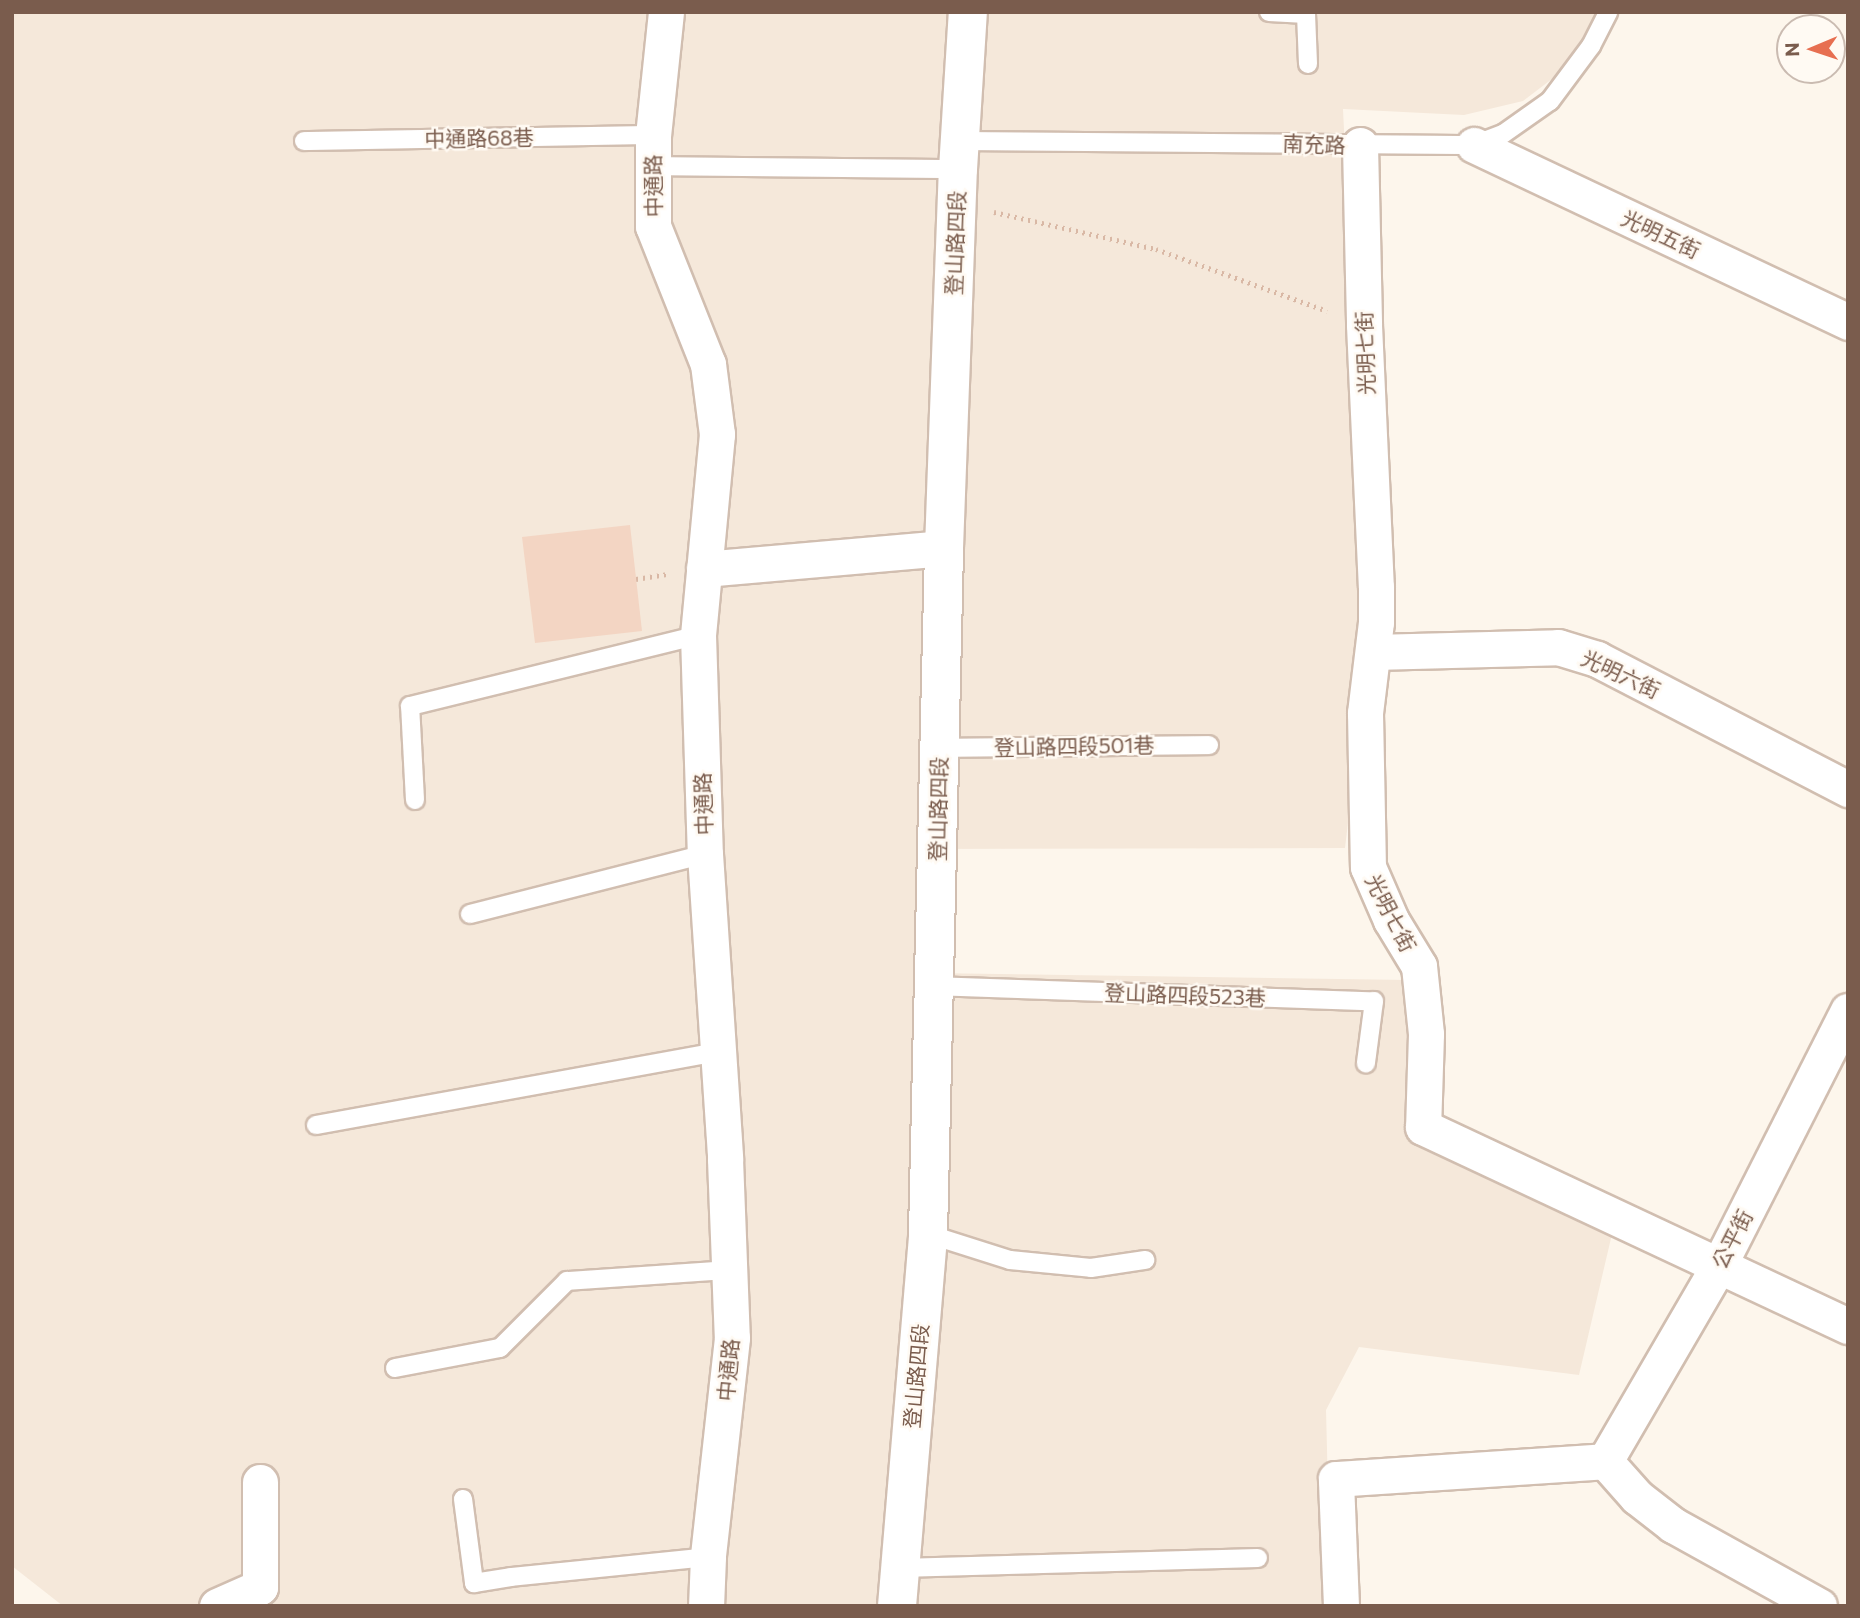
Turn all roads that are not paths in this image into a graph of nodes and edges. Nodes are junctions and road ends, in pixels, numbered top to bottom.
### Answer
1 (666, 12) edge
2 (968, 12) edge
3 (1269, 12) edge
4 (1608, 12) edge
5 (1308, 64) dead end
6 (304, 141) dead end
7 (1360, 145) junction
8 (1474, 145) junction
9 (653, 150) junction
10 (958, 171) junction
11 (1848, 322) edge
12 (944, 548) junction
13 (704, 569) junction
14 (698, 635) junction
15 (1373, 652) junction
16 (1209, 745) dead end
17 (939, 748) junction
18 (1848, 789) edge
19 (415, 800) dead end
20 (705, 854) junction
21 (470, 914) dead end
22 (934, 986) junction
23 (1848, 1011) edge
24 (717, 1052) junction
25 (1366, 1063) dead end
26 (316, 1125) dead end
27 (928, 1234) junction
28 (1146, 1261) dead end
29 (1719, 1265) junction
30 (729, 1270) junction
31 (1848, 1326) edge
32 (395, 1368) dead end
33 (1605, 1461) junction
34 (260, 1482) dead end
35 (463, 1499) dead end
36 (708, 1557) junction
37 (1258, 1558) dead end
38 (900, 1569) junction
39 (217, 1606) edge
40 (706, 1606) edge
41 (897, 1606) edge
42 (1341, 1606) edge
43 (1819, 1606) edge

1 - 9 street, 中通路
2 - 10 street, 登山路四段
3 - 5 lane
4 - 8 lane, 南充路
6 - 9 lane, 中通路68巷
7 - 8 lane, 南充路
7 - 10 lane, 南充路
7 - 15 street, 光明七街
8 - 11 street, 光明五街
9 - 10 lane, 中通路68巷
9 - 13 street, 中通路
10 - 12 street, 登山路四段
12 - 13 street
12 - 17 street, 登山路四段
13 - 14 street, 中通路
14 - 19 lane
14 - 20 street, 中通路
15 - 18 street, 光明六街
15 - 29 street, 光明七街
16 - 17 lane, 登山路四段501巷
17 - 22 street, 登山路四段
20 - 21 lane
20 - 24 street, 中通路
22 - 25 lane, 登山路四段523巷
22 - 27 street, 登山路四段
23 - 29 street, 公平街
24 - 26 lane
24 - 30 street, 中通路
27 - 28 lane
27 - 38 street, 登山路四段
29 - 31 street, 光明七街
29 - 33 street, 公平街
30 - 32 lane
30 - 36 street, 中通路
33 - 42 street
33 - 43 street
34 - 39 street
35 - 36 lane
36 - 40 street, 中通路
37 - 38 lane
38 - 41 street, 登山路四段

